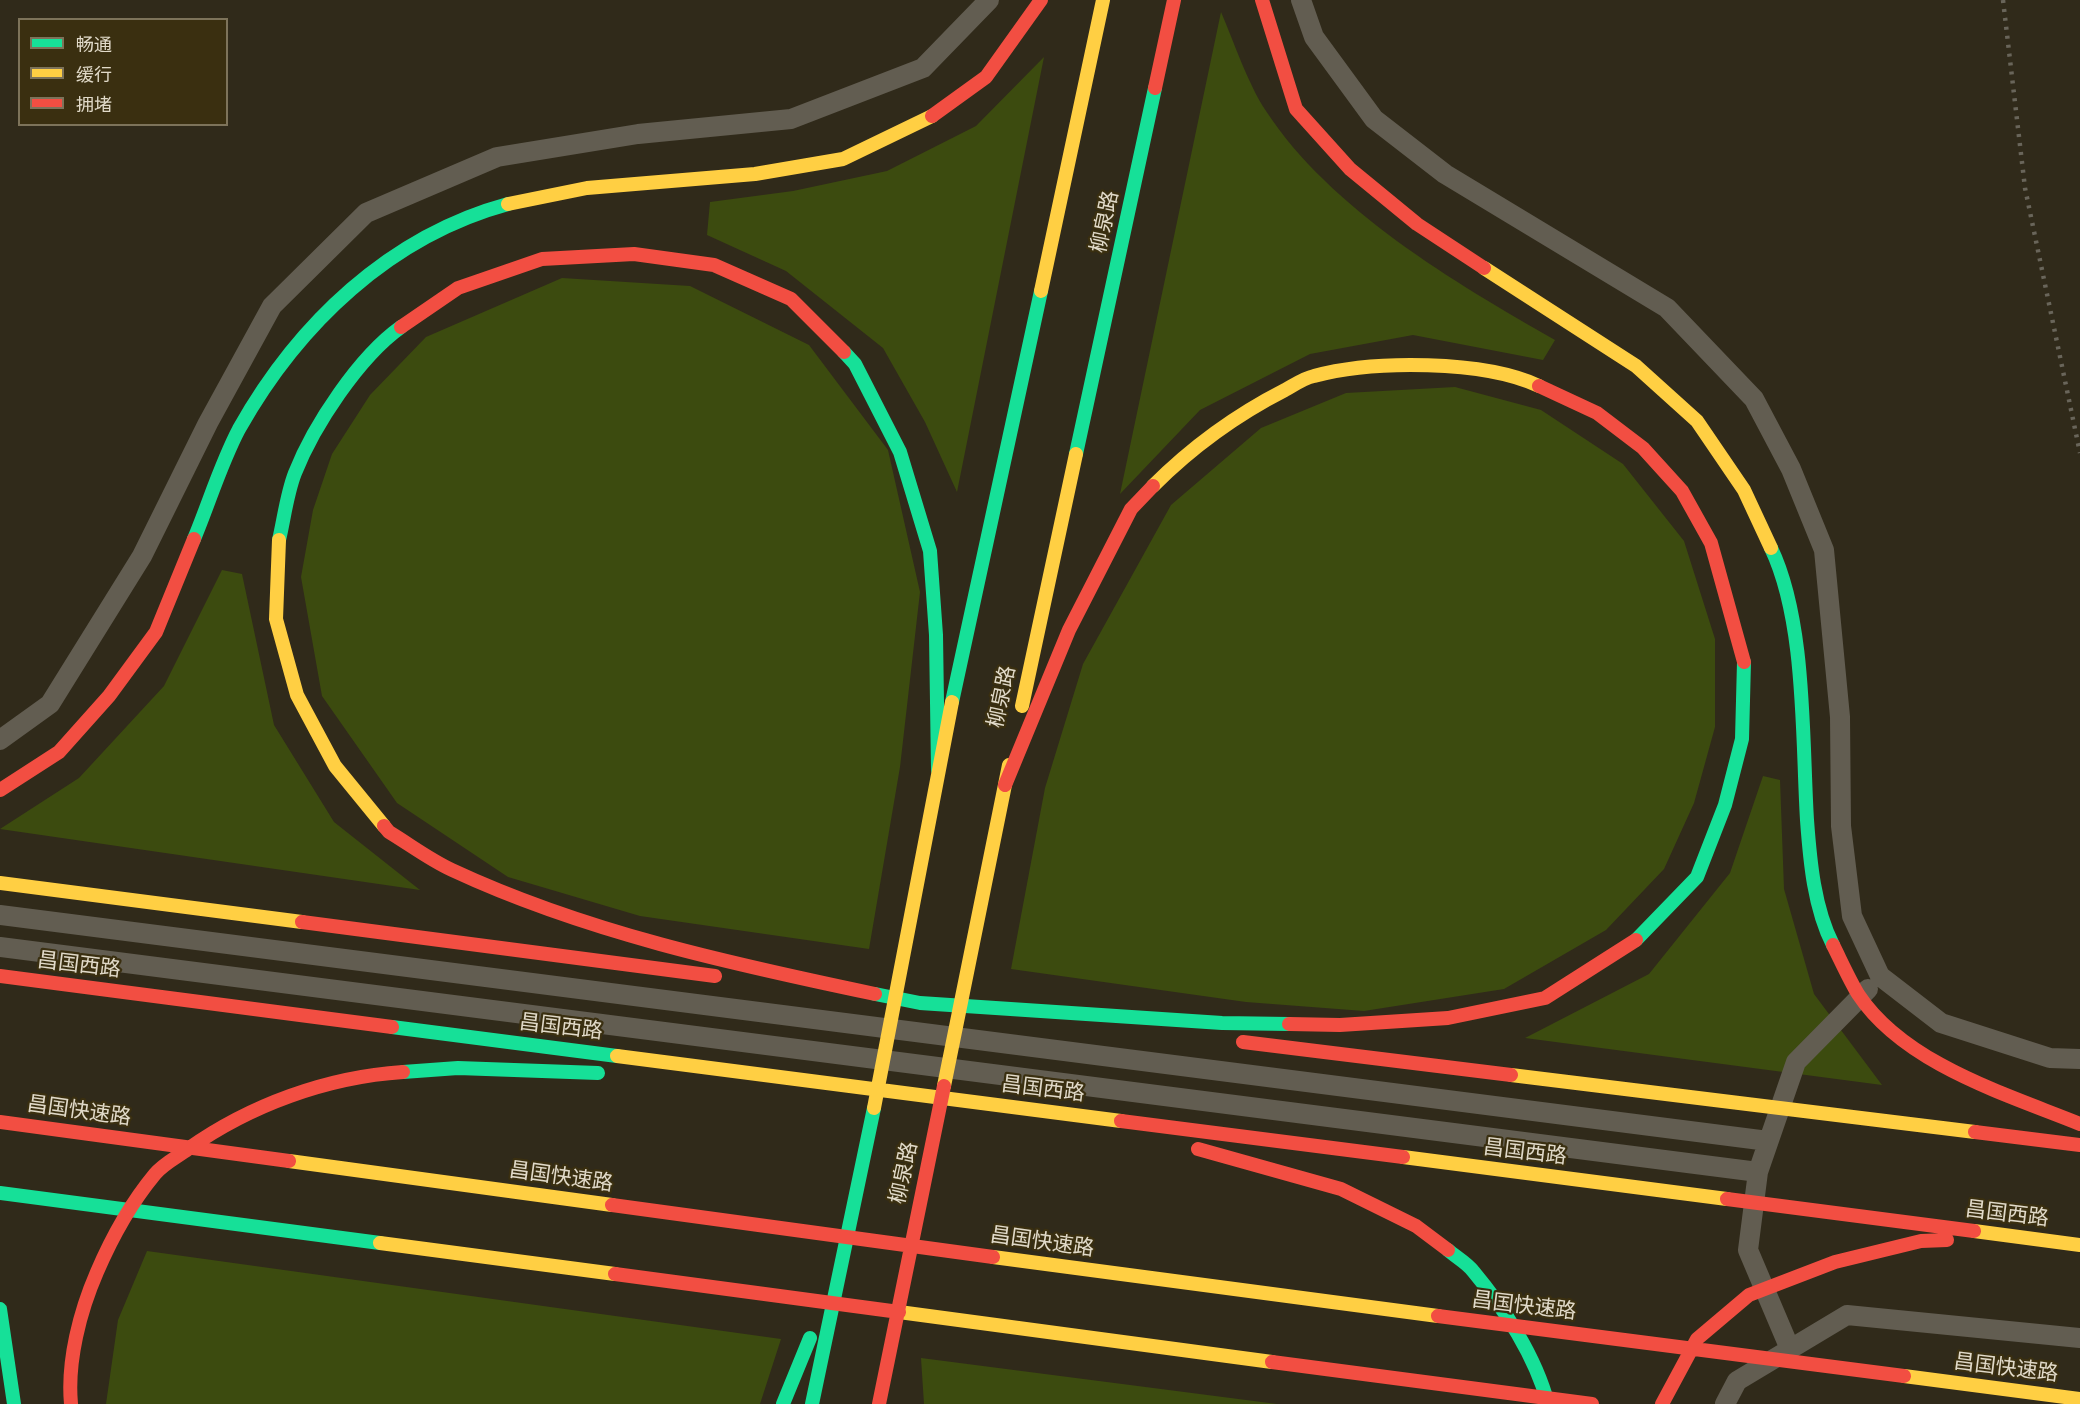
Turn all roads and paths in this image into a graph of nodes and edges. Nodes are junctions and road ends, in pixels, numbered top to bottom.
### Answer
1 (988, 0) edge
2 (1041, 0) edge
3 (1103, 0) edge
4 (1174, 0) edge
5 (1262, 0) edge
6 (1301, 0) edge
7 (0, 740) edge
8 (938, 770) junction
9 (1005, 785) junction
10 (0, 790) edge
11 (0, 884) edge
12 (0, 915) edge
13 (0, 947) edge
14 (0, 976) edge
15 (1880, 976) junction
16 (920, 1003) junction
17 (1180, 1035) dead end
18 (1228, 1040) dead end
19 (2080, 1059) edge
20 (612, 1074) dead end
21 (667, 1077) dead end
22 (902, 1092) junction
23 (0, 1122) edge
24 (2080, 1125) edge
25 (1165, 1141) dead end
26 (1768, 1141) junction
27 (2080, 1145) edge
28 (1187, 1146) dead end
29 (1758, 1172) junction
30 (0, 1193) edge
31 (2043, 1240) junction
32 (2080, 1245) edge
33 (842, 1258) junction
34 (905, 1272) junction
35 (0, 1309) edge
36 (2080, 1338) edge
37 (1790, 1349) junction
38 (897, 1382) dead end
39 (14, 1399) edge
40 (2080, 1399) edge
41 (71, 1404) edge
42 (783, 1404) edge
43 (812, 1404) edge
44 (879, 1404) edge
45 (1548, 1404) edge
46 (1592, 1404) edge
47 (1662, 1404) edge
48 (1725, 1404) edge

1 - 7 lane
2 - 10 main road
3 - 8 main road, 柳泉路
4 - 9 main road, 柳泉路
5 - 24 main road
6 - 15 lane
8 - 16 main road
8 - 33 main road, 柳泉路
9 - 16 main road
9 - 34 main road, 柳泉路
11 - 16 main road
12 - 26 lane
13 - 29 lane
14 - 22 main road, 昌国西路
15 - 19 lane
15 - 26 lane
16 - 17 main road
18 - 27 main road
20 - 41 main road
21 - 22 main road
22 - 25 main road
22 - 31 main road, 昌国西路
23 - 40 main road, 昌国快速路
26 - 29 lane
28 - 45 main road
29 - 37 lane
30 - 46 main road
31 - 32 main road, 昌国西路
31 - 47 main road
33 - 42 main road
33 - 43 main road, 柳泉路
34 - 38 main road
34 - 44 main road, 柳泉路
35 - 39 main road
36 - 37 lane
37 - 48 lane

